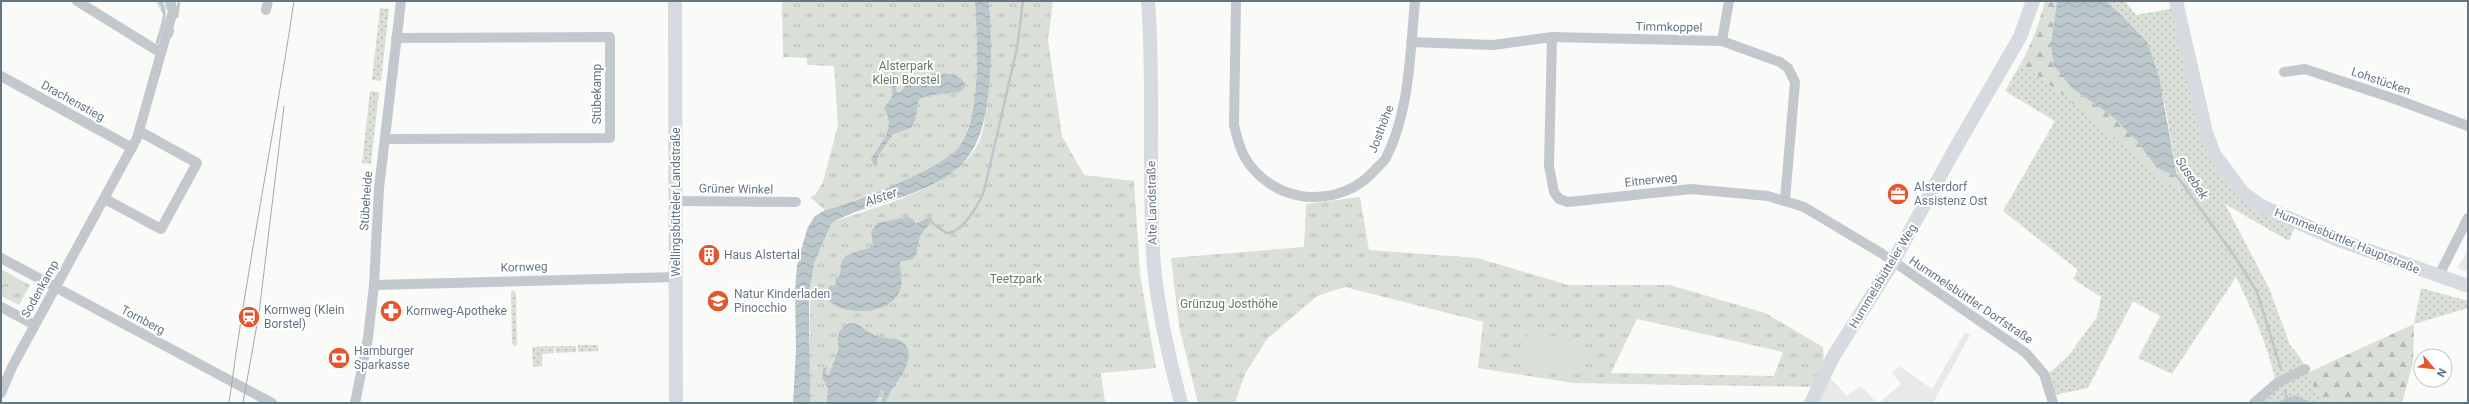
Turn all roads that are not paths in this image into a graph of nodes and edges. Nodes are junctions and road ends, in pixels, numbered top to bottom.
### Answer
1 (77, 1) edge
2 (170, 1) edge
3 (401, 1) edge
4 (675, 1) edge
5 (1148, 1) edge
6 (1236, 1) edge
7 (1415, 1) edge
8 (1729, 1) edge
9 (2033, 1) edge
10 (2176, 1) edge
11 (1552, 37) junction
12 (396, 38) junction
13 (1722, 41) junction
14 (1411, 42) junction
15 (161, 53) junction
16 (2284, 72) dead end
17 (1, 76) edge
18 (2468, 126) edge
19 (139, 131) junction
20 (384, 140) junction
21 (132, 148) junction
22 (105, 199) junction
23 (1786, 200) junction
24 (675, 201) junction
25 (796, 202) dead end
26 (2468, 218) edge
27 (1, 258) edge
28 (1893, 262) junction
29 (676, 277) junction
30 (2438, 277) junction
31 (374, 284) junction
32 (2468, 286) edge
33 (56, 288) junction
34 (1, 307) edge
35 (35, 325) junction
36 (2305, 369) dead end
37 (1, 393) edge
38 (272, 403) edge
39 (355, 403) edge
40 (676, 403) edge
41 (1181, 403) edge
42 (1811, 403) edge
43 (2053, 403) edge
44 (2254, 403) edge

1 - 15 street
2 - 15 street, Sodenkamp
3 - 12 street, Stübeheide
4 - 24 main road, Wellingsbütteler Landstraße
5 - 41 main road, Alte Landstraße
6 - 14 street, Josthöhe
7 - 14 street, Josthöhe
8 - 13 street
9 - 28 main road, Hummelsbütteler Weg
10 - 30 main road, Hummelsbüttler Hauptstraße
11 - 13 street, Timmkoppel
11 - 14 street, Timmkoppel
11 - 23 street, Eitnerweg
12 - 20 street, Stübeheide
12 - 20 street, Stübekamp
13 - 23 street, Timmkoppel
15 - 19 street, Sodenkamp
16 - 18 street, Lohstücken
17 - 21 street, Drachenstieg
19 - 21 street, Sodenkamp
19 - 22 street
20 - 31 street, Stübeheide
21 - 22 street, Sodenkamp
22 - 33 street, Sodenkamp
23 - 28 street, Eitnerweg
24 - 25 street, Grüner Winkel
24 - 29 main road, Wellingsbütteler Landstraße
26 - 30 street
27 - 33 street, Tornberg
28 - 42 main road, Hummelsbütteler Weg
28 - 43 street, Hummelsbüttler Dorfstraße
29 - 31 street, Kornweg
29 - 40 main road, Wellingsbütteler Landstraße
30 - 32 main road, Hummelsbüttler Hauptstraße
31 - 39 street, Stübeheide
33 - 35 street, Sodenkamp
33 - 38 street, Tornberg
34 - 35 street
35 - 37 street, Sodenkamp
36 - 44 street

